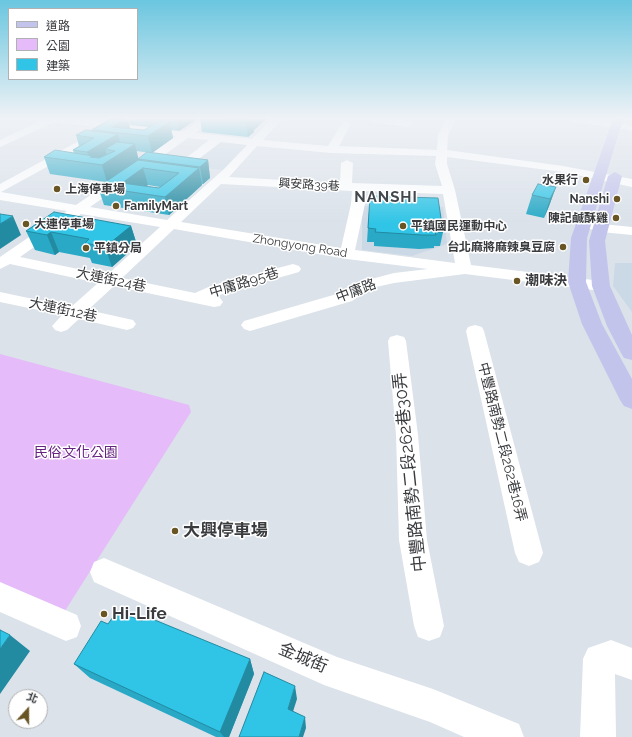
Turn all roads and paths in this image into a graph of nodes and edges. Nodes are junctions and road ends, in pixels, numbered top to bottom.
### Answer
1 (64, 153) edge
2 (161, 153) edge
3 (199, 153) edge
4 (240, 153) edge
5 (364, 153) edge
6 (439, 153) edge
7 (615, 153) edge
8 (438, 161) junction
9 (334, 162) dead end
10 (215, 173) junction
11 (607, 178) junction
12 (632, 183) edge
13 (352, 188) junction
14 (0, 189) edge
15 (448, 190) junction
16 (0, 196) edge
17 (80, 209) junction
18 (584, 223) junction
19 (170, 224) junction
20 (600, 228) junction
21 (632, 231) edge
22 (348, 254) junction
23 (4, 262) edge
24 (293, 269) dead end
25 (464, 269) junction
26 (110, 280) junction
27 (577, 282) junction
28 (601, 286) junction
29 (0, 297) edge
30 (196, 299) junction
31 (214, 302) dead end
32 (75, 313) junction
33 (126, 324) dead end
34 (250, 325) dead end
35 (61, 326) dead end
36 (474, 331) dead end
37 (397, 341) dead end
38 (632, 353) edge
39 (632, 400) edge
40 (529, 553) dead end
41 (104, 572) dead end
42 (0, 597) edge
43 (66, 626) dead end
44 (429, 626) dead end
45 (632, 664) edge
46 (506, 737) edge
47 (598, 737) edge

1 - 14 street
2 - 17 street
3 - 10 street, 興安路39巷
4 - 10 street
5 - 8 street
6 - 8 street
7 - 11 main road
8 - 11 street
8 - 15 street
9 - 13 street
10 - 13 street, 興安路39巷
10 - 19 street
11 - 12 street
11 - 18 main road
11 - 20 main road
13 - 15 street, 興安路39巷
13 - 22 street
15 - 25 street
16 - 17 street, Zhongyong Road
17 - 19 street, Zhongyong Road
17 - 23 street
18 - 20 street
18 - 27 main road
19 - 22 street, Zhongyong Road
19 - 26 street
20 - 21 street
20 - 28 main road
22 - 25 street, Zhongyong Road
23 - 26 street, 大連街24巷
24 - 30 street, 中庸路95巷
25 - 27 street, Zhongyong Road
25 - 34 street, 中庸路
26 - 30 street, 大連街24巷
26 - 32 street
27 - 28 street, Zhongyong Road
27 - 39 main road
28 - 38 main road
29 - 32 street, 大連街12巷
30 - 31 street, 大連街24巷
32 - 33 street, 大連街12巷
32 - 35 street
36 - 40 street, 中豐路南勢二段262巷16弄
37 - 44 street, 中豐路南勢二段262巷30弄
41 - 46 street, 金城街
42 - 43 street
45 - 47 street

